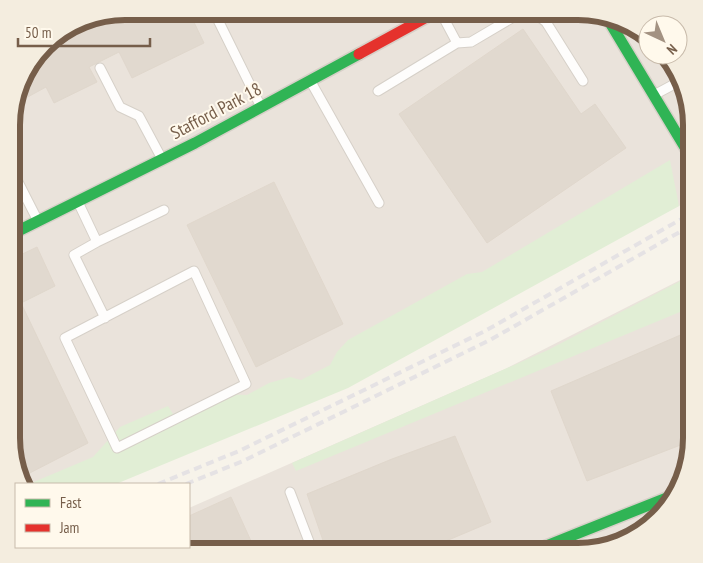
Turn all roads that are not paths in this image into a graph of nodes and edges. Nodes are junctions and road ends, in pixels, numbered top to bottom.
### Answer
1 (218, 20) edge
2 (421, 20) edge
3 (445, 20) edge
4 (508, 20) edge
5 (543, 20) edge
6 (612, 26) edge
7 (458, 43) junction
8 (100, 68) dead end
9 (310, 79) junction
10 (583, 81) dead end
11 (675, 84) edge
12 (378, 90) dead end
13 (654, 95) junction
14 (261, 107) junction
15 (683, 144) edge
16 (162, 160) junction
17 (20, 186) edge
18 (78, 202) junction
19 (379, 202) dead end
20 (164, 210) dead end
21 (38, 222) junction
22 (20, 230) edge
23 (97, 242) junction
24 (105, 318) junction
25 (290, 492) dead end
26 (663, 499) edge
27 (310, 543) edge
28 (554, 543) edge

1 - 14 lane
2 - 9 street, Stafford Park 18
3 - 7 lane
4 - 7 lane
5 - 10 lane
6 - 13 street
7 - 12 lane
8 - 16 lane
9 - 14 street, Stafford Park 18
9 - 19 lane
11 - 13 lane
13 - 15 street
14 - 16 street, Stafford Park 18
16 - 18 street, Stafford Park 18
17 - 21 lane
18 - 21 street, Stafford Park 18
18 - 23 lane
20 - 23 lane
21 - 22 street, Stafford Park 18
23 - 24 lane
24 - 24 lane
25 - 27 lane
26 - 28 street

